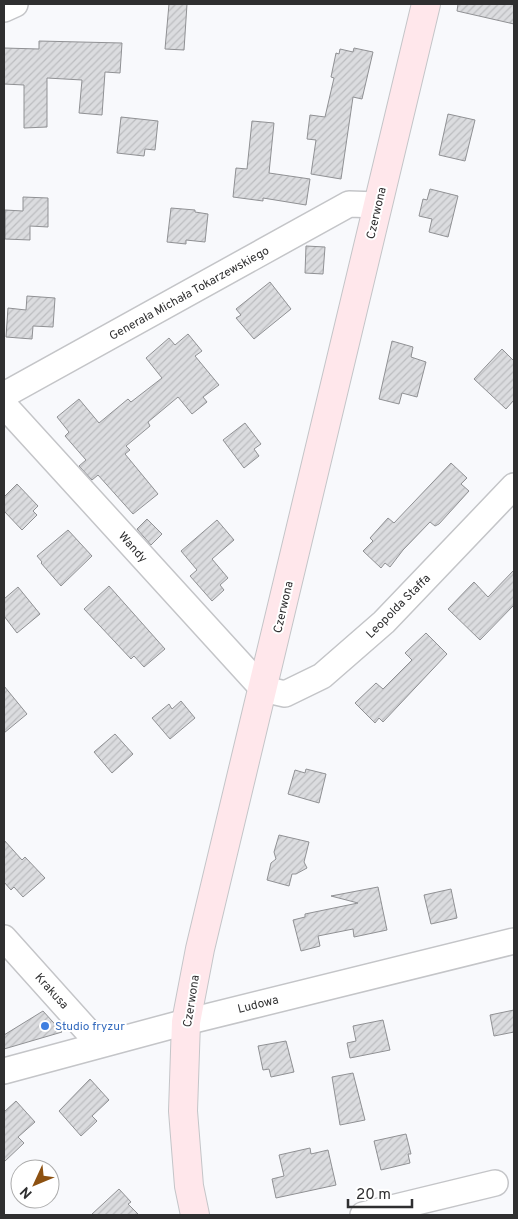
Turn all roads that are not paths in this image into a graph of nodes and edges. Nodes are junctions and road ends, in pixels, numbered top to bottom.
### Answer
1 (15, 4) edge
2 (426, 4) edge
3 (4, 9) edge
4 (378, 205) junction
5 (4, 396) edge
6 (4, 405) edge
7 (514, 486) edge
8 (263, 689) junction
9 (4, 938) edge
10 (514, 941) edge
11 (186, 1022) junction
12 (100, 1045) junction
13 (4, 1072) edge
14 (495, 1183) dead end
15 (195, 1215) edge
16 (363, 1215) edge

1 - 3 street
2 - 4 main road, Czerwona
4 - 5 street, Generała Michała Tokarzewskiego
4 - 8 main road, Czerwona
6 - 8 street, Wandy
7 - 8 street, Leopolda Staffa
8 - 11 main road, Czerwona
9 - 12 street, Krakusa
10 - 11 street, Ludowa
11 - 12 street, Ludowa
11 - 15 main road, Czerwona
12 - 13 street, Ludowa
14 - 16 street

